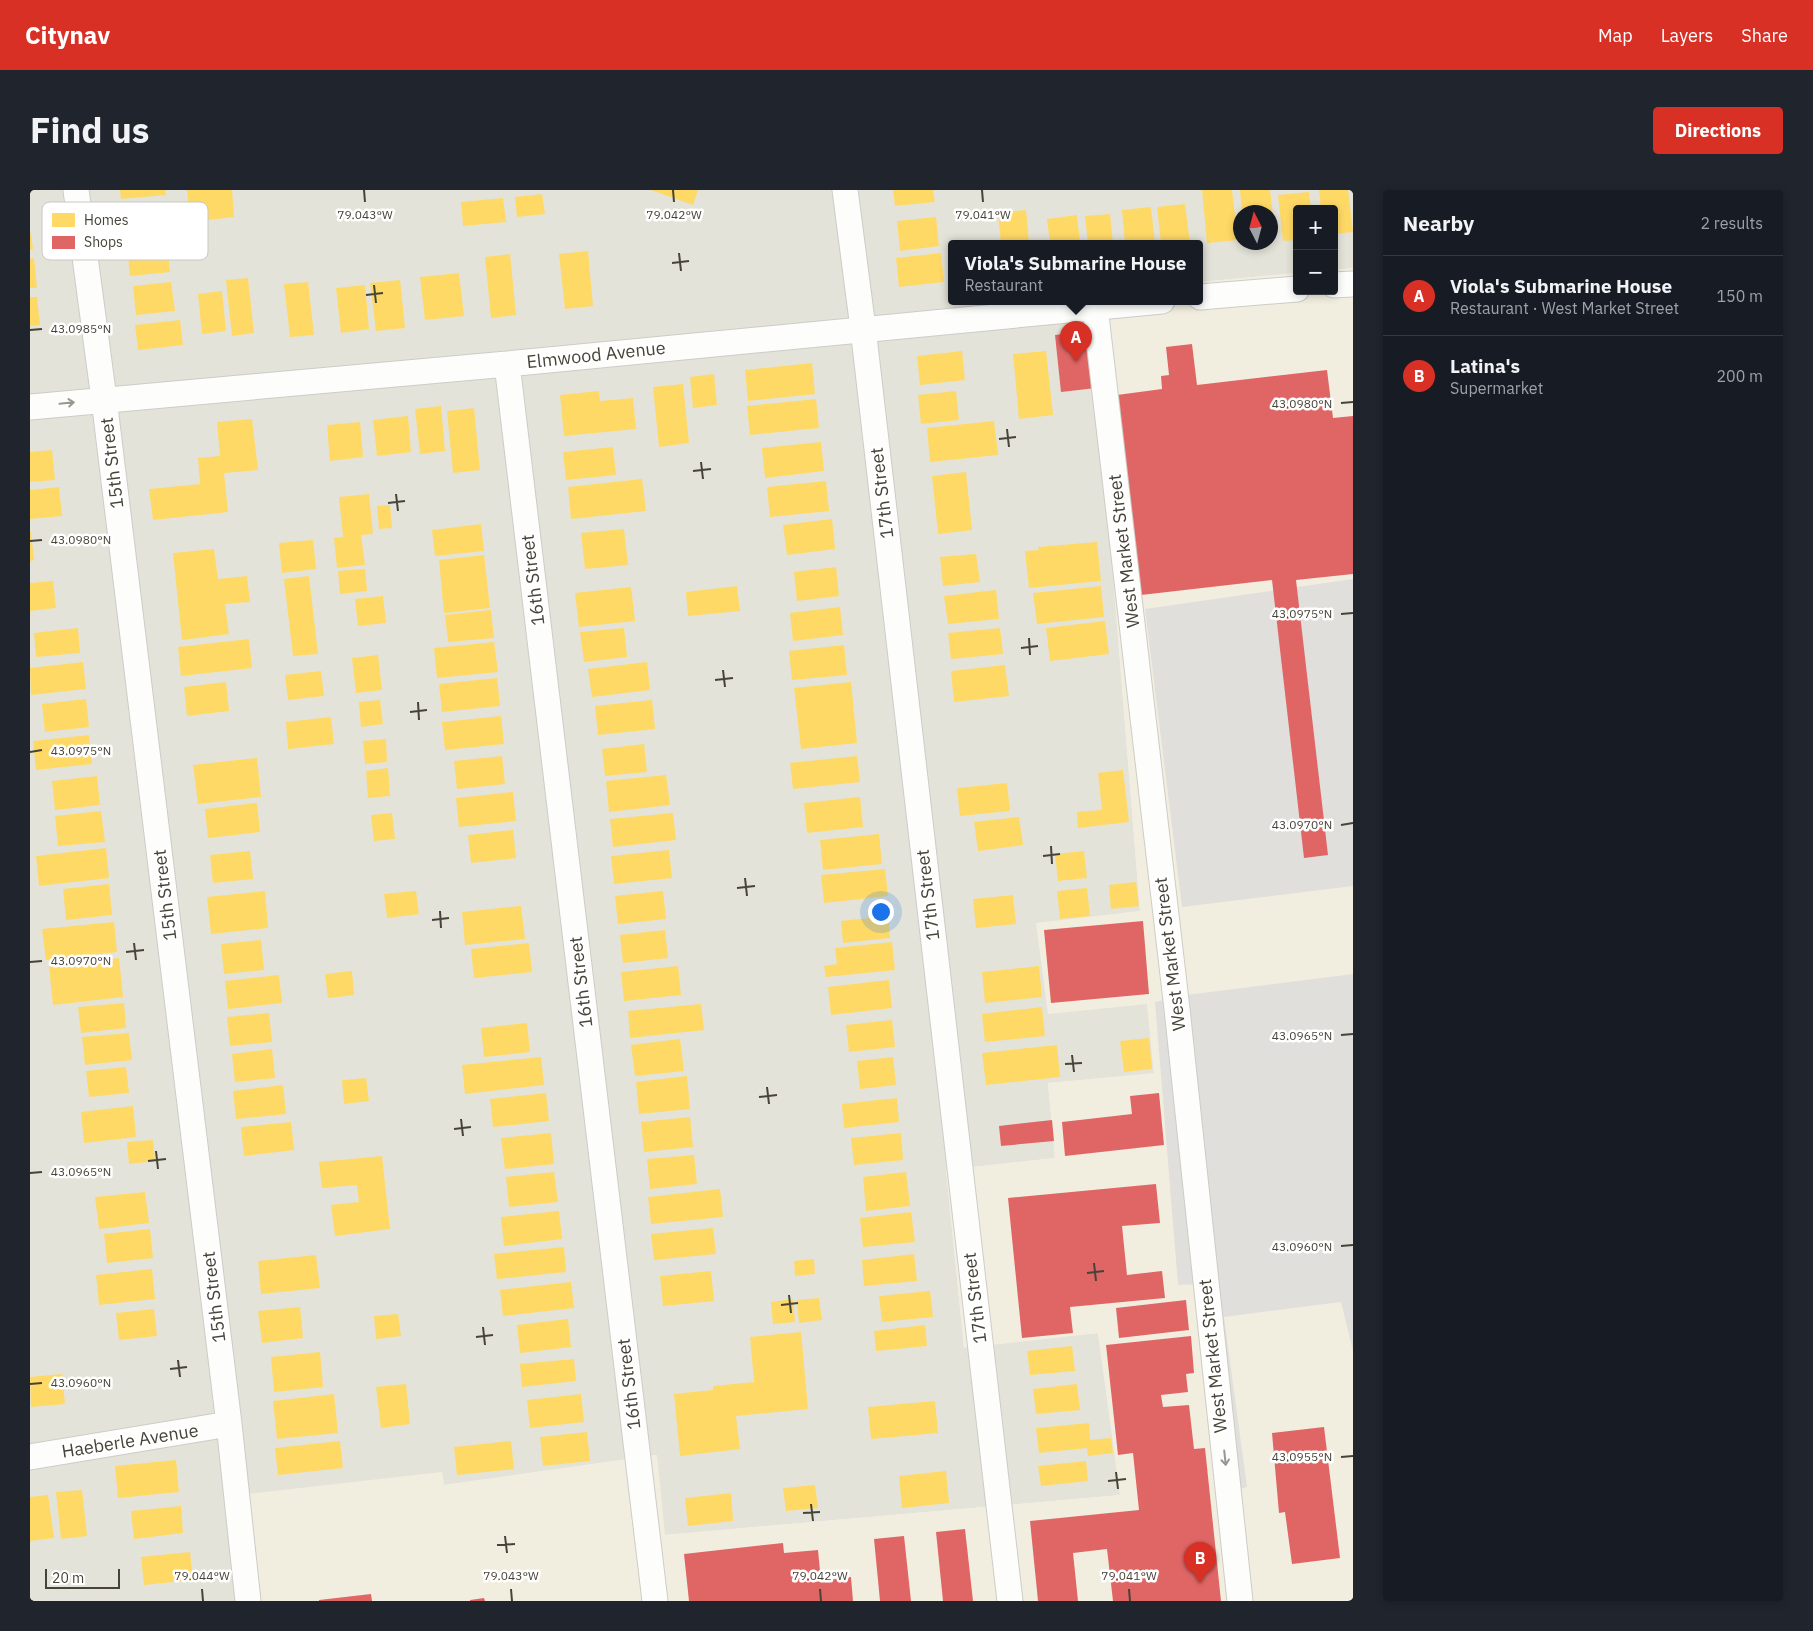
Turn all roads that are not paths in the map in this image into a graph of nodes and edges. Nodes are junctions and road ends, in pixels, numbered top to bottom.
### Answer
1 (845, 190) edge
2 (85, 260) edge
3 (1353, 284) edge
4 (1338, 285) edge
5 (1293, 289) edge
6 (1203, 297) edge
7 (1117, 305) edge
8 (1095, 307) junction
9 (863, 328) junction
10 (507, 364) junction
11 (104, 399) junction
12 (30, 407) edge
13 (229, 1424) junction
14 (30, 1457) edge
15 (248, 1601) edge
16 (655, 1601) edge
17 (1010, 1601) edge
18 (1240, 1601) edge

1 - 9 street, 17th Street
2 - 11 street, 15th Street
3 - 4 street
5 - 6 street
7 - 8 street, Elmwood Avenue
8 - 9 street, Elmwood Avenue
8 -> 18 street, West Market Street
9 - 10 street, Elmwood Avenue
9 - 17 street, 17th Street
10 - 11 street, Elmwood Avenue
10 - 16 street, 16th Street
12 -> 11 street, Elmwood Avenue
11 - 13 street, 15th Street
13 - 14 street, Haeberle Avenue
13 - 15 street, 15th Street

